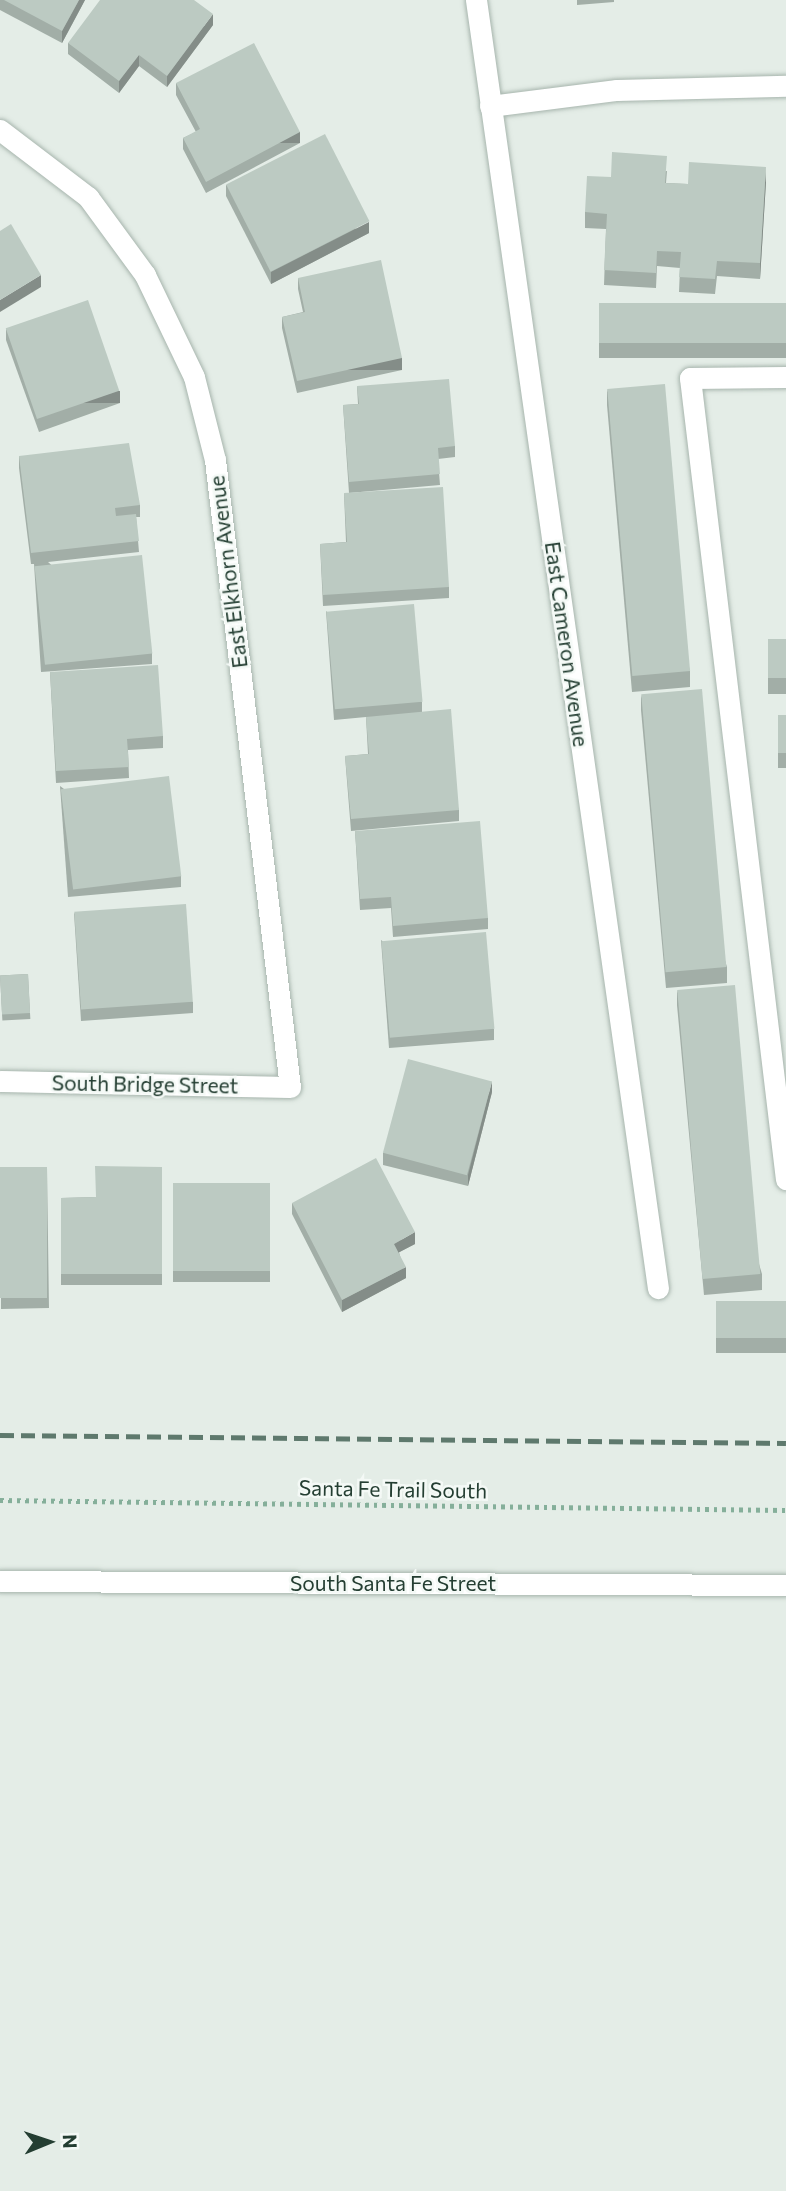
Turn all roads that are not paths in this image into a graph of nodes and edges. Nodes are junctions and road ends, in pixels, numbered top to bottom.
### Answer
1 (476, 0) edge
2 (786, 86) edge
3 (490, 106) junction
4 (0, 130) edge
5 (786, 377) edge
6 (0, 1081) edge
7 (290, 1087) joint
8 (786, 1179) edge
9 (659, 1288) dead end
10 (0, 1581) edge
11 (786, 1585) edge

1 - 3 street, East Cameron Avenue
2 - 3 street
3 - 9 street, East Cameron Avenue
4 - 7 street, East Elkhorn Avenue
5 - 8 street
6 - 7 street, South Bridge Street
10 - 11 street, South Santa Fe Street

